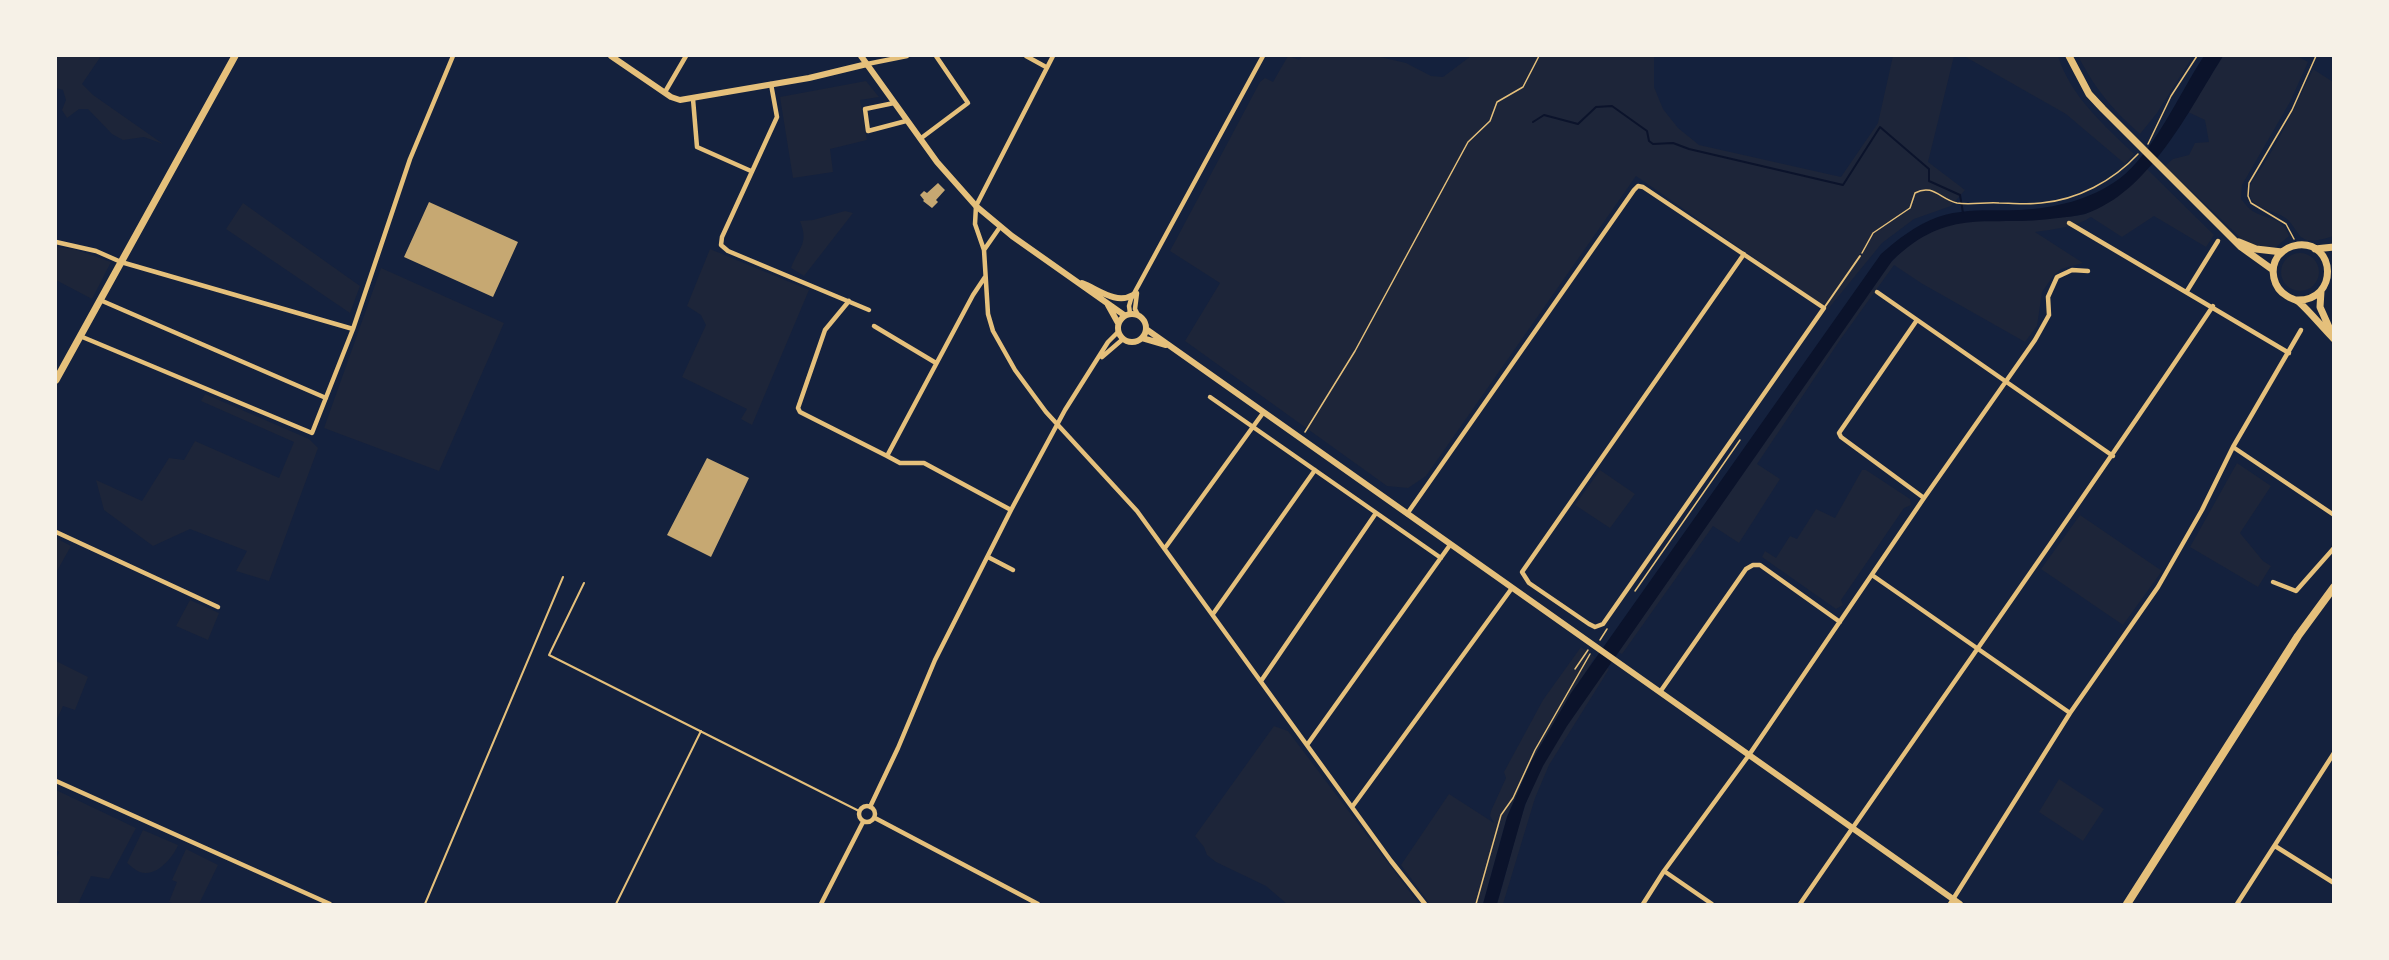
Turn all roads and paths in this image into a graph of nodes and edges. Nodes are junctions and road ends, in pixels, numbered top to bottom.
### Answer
1 (235, 56) edge
2 (453, 56) edge
3 (611, 56) edge
4 (686, 56) edge
5 (861, 56) edge
6 (907, 56) edge
7 (936, 56) edge
8 (1026, 56) edge
9 (1053, 56) edge
10 (1263, 56) edge
11 (1539, 56) edge
12 (2069, 56) edge
13 (2197, 56) edge
14 (2316, 56) edge
15 (867, 64) junction
16 (1046, 67) junction
17 (771, 84) junction
18 (665, 92) junction
19 (693, 99) junction
20 (894, 103) junction
21 (906, 121) junction
22 (920, 139) junction
23 (751, 171) junction
24 (976, 206) junction
25 (2070, 223) dead end
26 (1000, 227) junction
27 (2232, 238) junction
28 (2218, 241) dead end
29 (56, 242) edge
30 (2297, 245) junction
31 (2334, 247) edge
32 (2315, 249) junction
33 (984, 250) junction
34 (2282, 252) junction
35 (1744, 254) junction
36 (1860, 256) joint
37 (2334, 258) edge
38 (121, 262) junction
39 (2327, 267) junction
40 (2273, 270) junction
41 (2088, 271) dead end
42 (986, 277) junction
43 (1070, 278) junction
44 (1139, 288) junction
45 (2187, 291) junction
46 (2321, 291) junction
47 (1877, 292) dead end
48 (1133, 295) junction
49 (100, 300) junction
50 (2297, 300) junction
51 (849, 301) junction
52 (1107, 304) junction
53 (2213, 306) junction
54 (1824, 309) junction
55 (869, 310) dead end
56 (1127, 314) junction
57 (1138, 315) junction
58 (1917, 320) junction
59 (1118, 323) junction
60 (874, 326) dead end
61 (353, 329) junction
62 (1146, 329) junction
63 (2301, 330) dead end
64 (1118, 332) junction
65 (80, 336) junction
66 (1142, 338) junction
67 (2334, 338) edge
68 (1123, 339) junction
69 (1169, 347) junction
70 (2289, 352) junction
71 (1100, 358) junction
72 (936, 363) junction
73 (56, 380) edge
74 (2006, 382) junction
75 (1210, 397) dead end
76 (326, 398) junction
77 (1263, 413) junction
78 (1057, 424) junction
79 (1253, 426) junction
80 (1306, 431) dead end
81 (1745, 433) dead end
82 (2233, 447) junction
83 (887, 456) junction
84 (2113, 456) junction
85 (1315, 470) junction
86 (1924, 498) junction
87 (1011, 510) junction
88 (1376, 513) junction
89 (1407, 514) junction
90 (2334, 515) edge
91 (56, 532) edge
92 (1450, 544) junction
93 (1165, 548) junction
94 (2334, 548) edge
95 (988, 557) junction
96 (1441, 558) junction
97 (1012, 570) dead end
98 (1872, 575) junction
99 (563, 577) dead end
100 (2273, 582) dead end
101 (584, 583) dead end
102 (2334, 587) edge
103 (1512, 588) junction
104 (1635, 592) dead end
105 (218, 608) dead end
106 (1213, 614) junction
107 (1840, 622) junction
108 (1608, 628) dead end
109 (1594, 646) junction
110 (1978, 648) junction
111 (1575, 669) dead end
112 (1261, 681) junction
113 (1660, 692) junction
114 (2070, 712) junction
115 (700, 731) junction
116 (1307, 745) junction
117 (2334, 753) edge
118 (1749, 754) junction
119 (56, 781) edge
120 (870, 807) junction
121 (1352, 807) junction
122 (859, 811) junction
123 (875, 818) junction
124 (862, 822) junction
125 (1853, 828) junction
126 (2275, 846) junction
127 (1664, 871) junction
128 (2334, 883) edge
129 (1951, 902) edge
130 (330, 904) edge
131 (425, 904) edge
132 (616, 904) edge
133 (821, 904) edge
134 (1038, 904) edge
135 (1425, 904) edge
136 (1476, 904) edge
137 (1642, 904) edge
138 (1712, 904) edge
139 (1800, 904) edge
140 (1960, 904) edge
141 (2127, 904) edge
142 (2237, 904) edge

1 - 38 main road
2 - 61 street
3 - 18 street
4 - 18 street
5 - 15 street
6 - 15 street
7 - 22 street
8 - 16 street
9 - 16 street
10 - 44 street
11 - 80 path
12 - 27 main road
13 - 36 path
14 - 30 path
15 - 17 street
15 - 20 street
16 - 24 street
17 - 19 street
17 - 23 street
18 - 19 street
19 - 23 street
20 - 21 street
20 - 21 street
21 - 22 street
22 - 24 street
23 - 51 street
24 - 26 street
24 - 33 street
25 - 45 street
26 - 33 street
26 - 43 street
27 - 34 main road
27 - 40 main road
28 - 45 street
29 - 38 street
30 - 32 main road
30 - 34 main road
31 - 32 main road
32 - 39 main road
33 - 42 street
34 - 40 main road
35 - 54 street
35 - 54 street
35 - 89 street
36 - 54 lane
37 - 39 main road
38 - 49 main road
38 - 61 street
39 - 46 main road
40 - 50 main road
41 - 74 street
42 - 72 street
42 - 78 street
43 - 48 street
43 - 52 street
44 - 48 street
44 - 57 street
45 - 53 street
46 - 50 main road
46 - 67 main road
47 - 58 street
48 - 56 street
49 - 65 main road
49 - 76 street
50 - 67 main road
51 - 55 street
51 - 83 street
52 - 56 street
52 - 59 street
53 - 70 street
53 - 84 street
56 - 57 street
56 - 59 street
57 - 62 street
58 - 74 street
58 - 86 street
59 - 64 street
60 - 72 street
61 - 76 street
62 - 66 street
62 - 69 street
63 - 70 street
64 - 68 street
64 - 71 street
65 - 73 main road
65 - 76 street
66 - 68 street
66 - 69 street
68 - 71 street
69 - 77 street
70 - 82 street
71 - 78 street
72 - 83 street
74 - 84 street
74 - 86 street
75 - 79 street
77 - 79 street
77 - 89 street
78 - 87 street
78 - 93 street
79 - 85 street
79 - 93 street
81 - 104 path
82 - 90 street
82 - 114 street
83 - 87 street
84 - 110 street
85 - 88 street
85 - 106 street
86 - 98 street
87 - 95 street
88 - 96 street
88 - 112 street
89 - 92 street
91 - 105 street
92 - 96 street
92 - 103 street
93 - 106 street
94 - 100 street
95 - 97 street
95 - 120 street
96 - 116 street
98 - 107 street
98 - 110 street
99 - 131 lane
101 - 115 lane
102 - 141 main road
103 - 109 street
103 - 121 street
106 - 112 street
107 - 113 street
107 - 118 street
108 - 109 path
109 - 111 path
109 - 113 street
109 - 136 path
110 - 114 street
110 - 125 street
112 - 116 street
113 - 118 street
114 - 129 street
115 - 122 lane
115 - 132 lane
116 - 121 street
117 - 126 street
118 - 125 street
118 - 127 street
119 - 130 street
120 - 122 street
120 - 123 street
121 - 135 street
122 - 124 street
123 - 124 street
123 - 134 street
124 - 133 street
125 - 129 street
125 - 139 street
126 - 128 street
126 - 142 street
127 - 137 street
127 - 138 street
129 - 140 street

